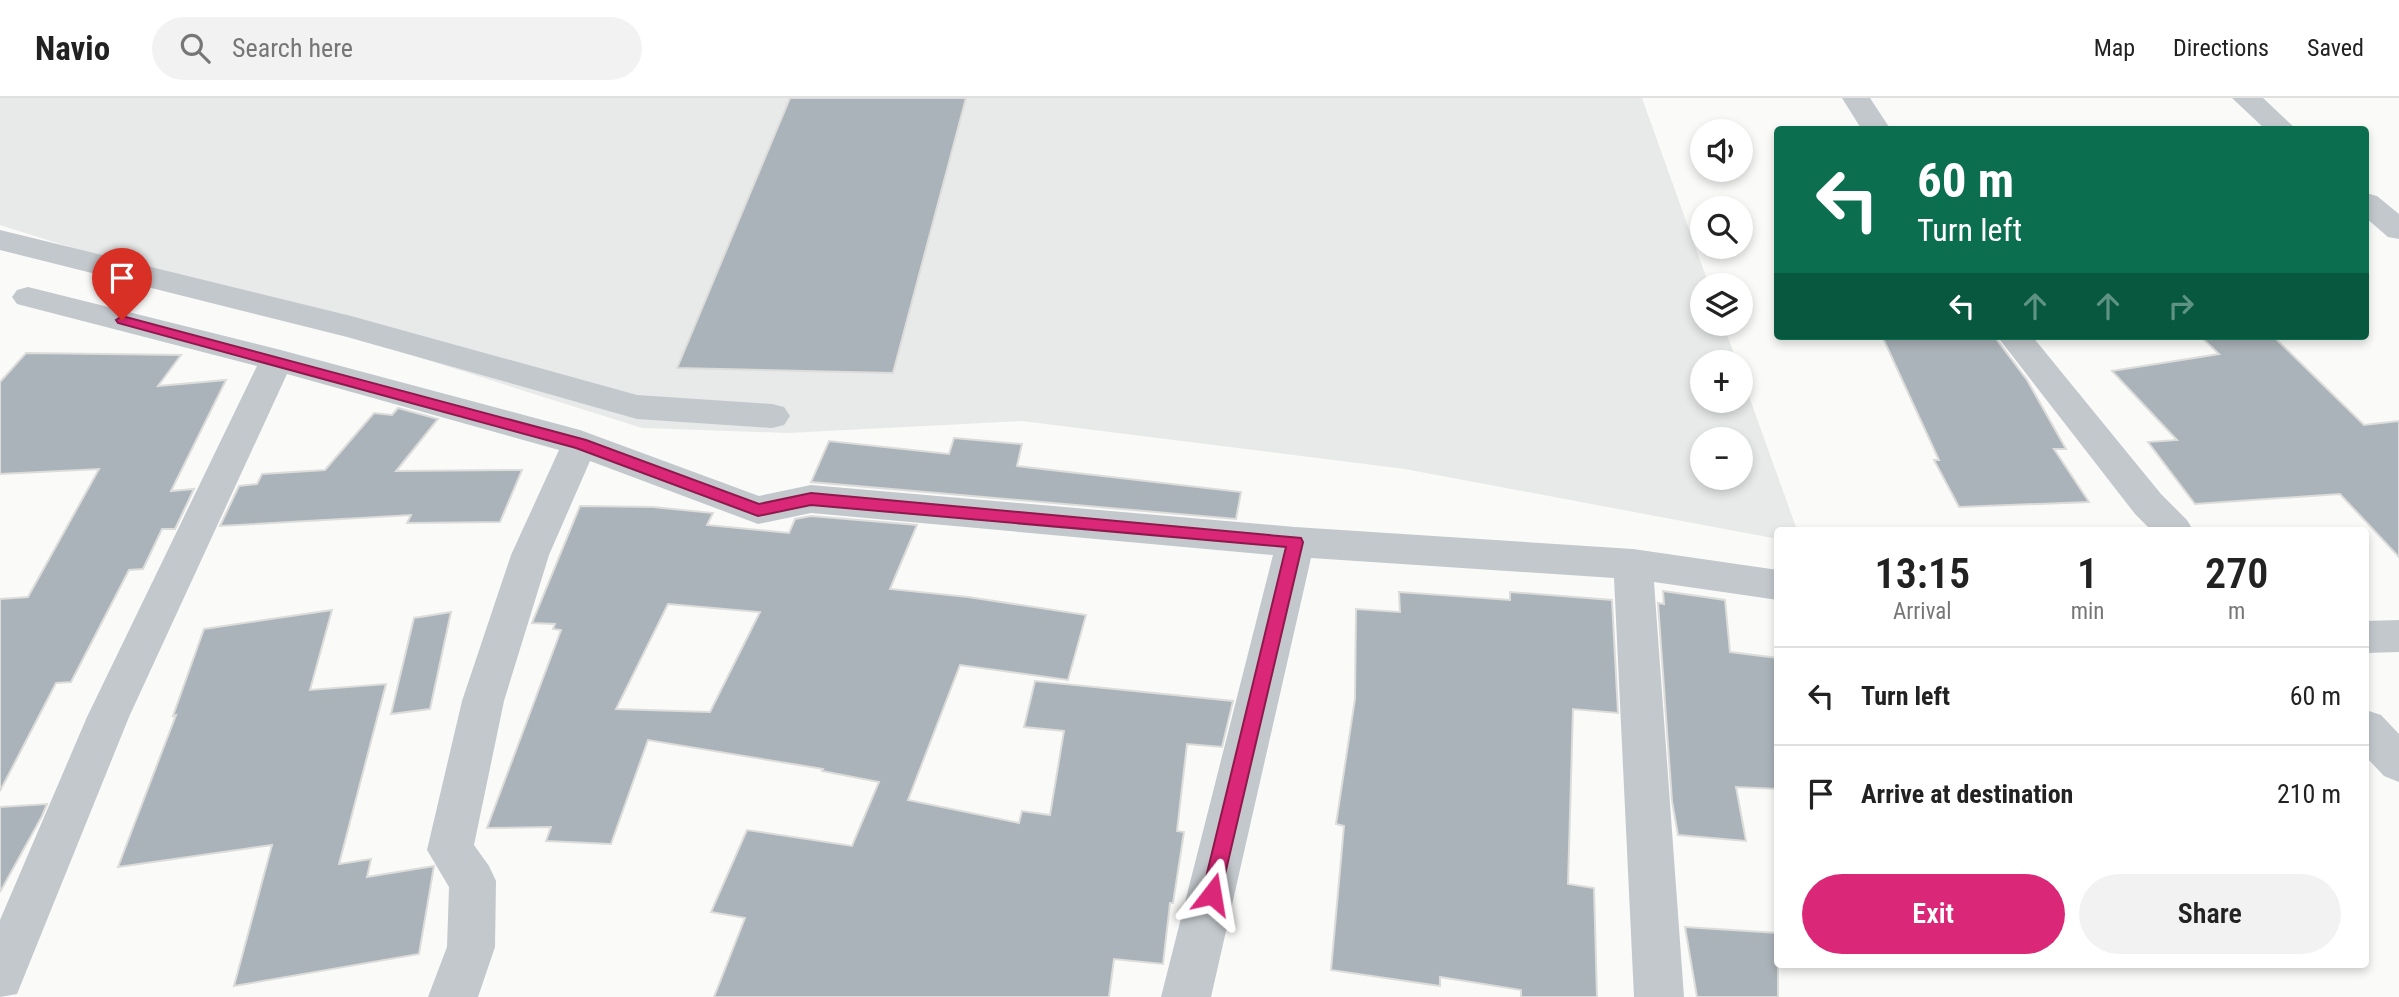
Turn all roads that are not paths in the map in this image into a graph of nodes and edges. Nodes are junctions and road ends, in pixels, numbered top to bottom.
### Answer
1 (1856, 98) edge
2 (2246, 98) edge
3 (1874, 126) edge
4 (2278, 126) edge
5 (2369, 205) edge
6 (2399, 230) edge
7 (0, 240) edge
8 (28, 297) dead end
9 (2017, 340) edge
10 (277, 360) junction
11 (772, 416) dead end
12 (580, 443) junction
13 (2171, 527) edge
14 (1295, 542) junction
15 (1633, 564) junction
16 (1774, 584) edge
17 (2399, 636) edge
18 (2369, 637) edge
19 (2369, 731) edge
20 (2399, 763) edge
21 (0, 977) edge
22 (453, 997) edge
23 (1186, 997) edge
24 (1659, 997) edge

1 - 3 street
2 - 4 street
5 - 6 street
7 - 11 street
8 - 10 street
9 - 13 street
10 - 12 street
10 - 21 street
12 - 14 street
12 - 22 street
14 - 15 street
14 - 23 street
15 - 16 street
15 - 24 street
17 - 18 street
19 - 20 street

